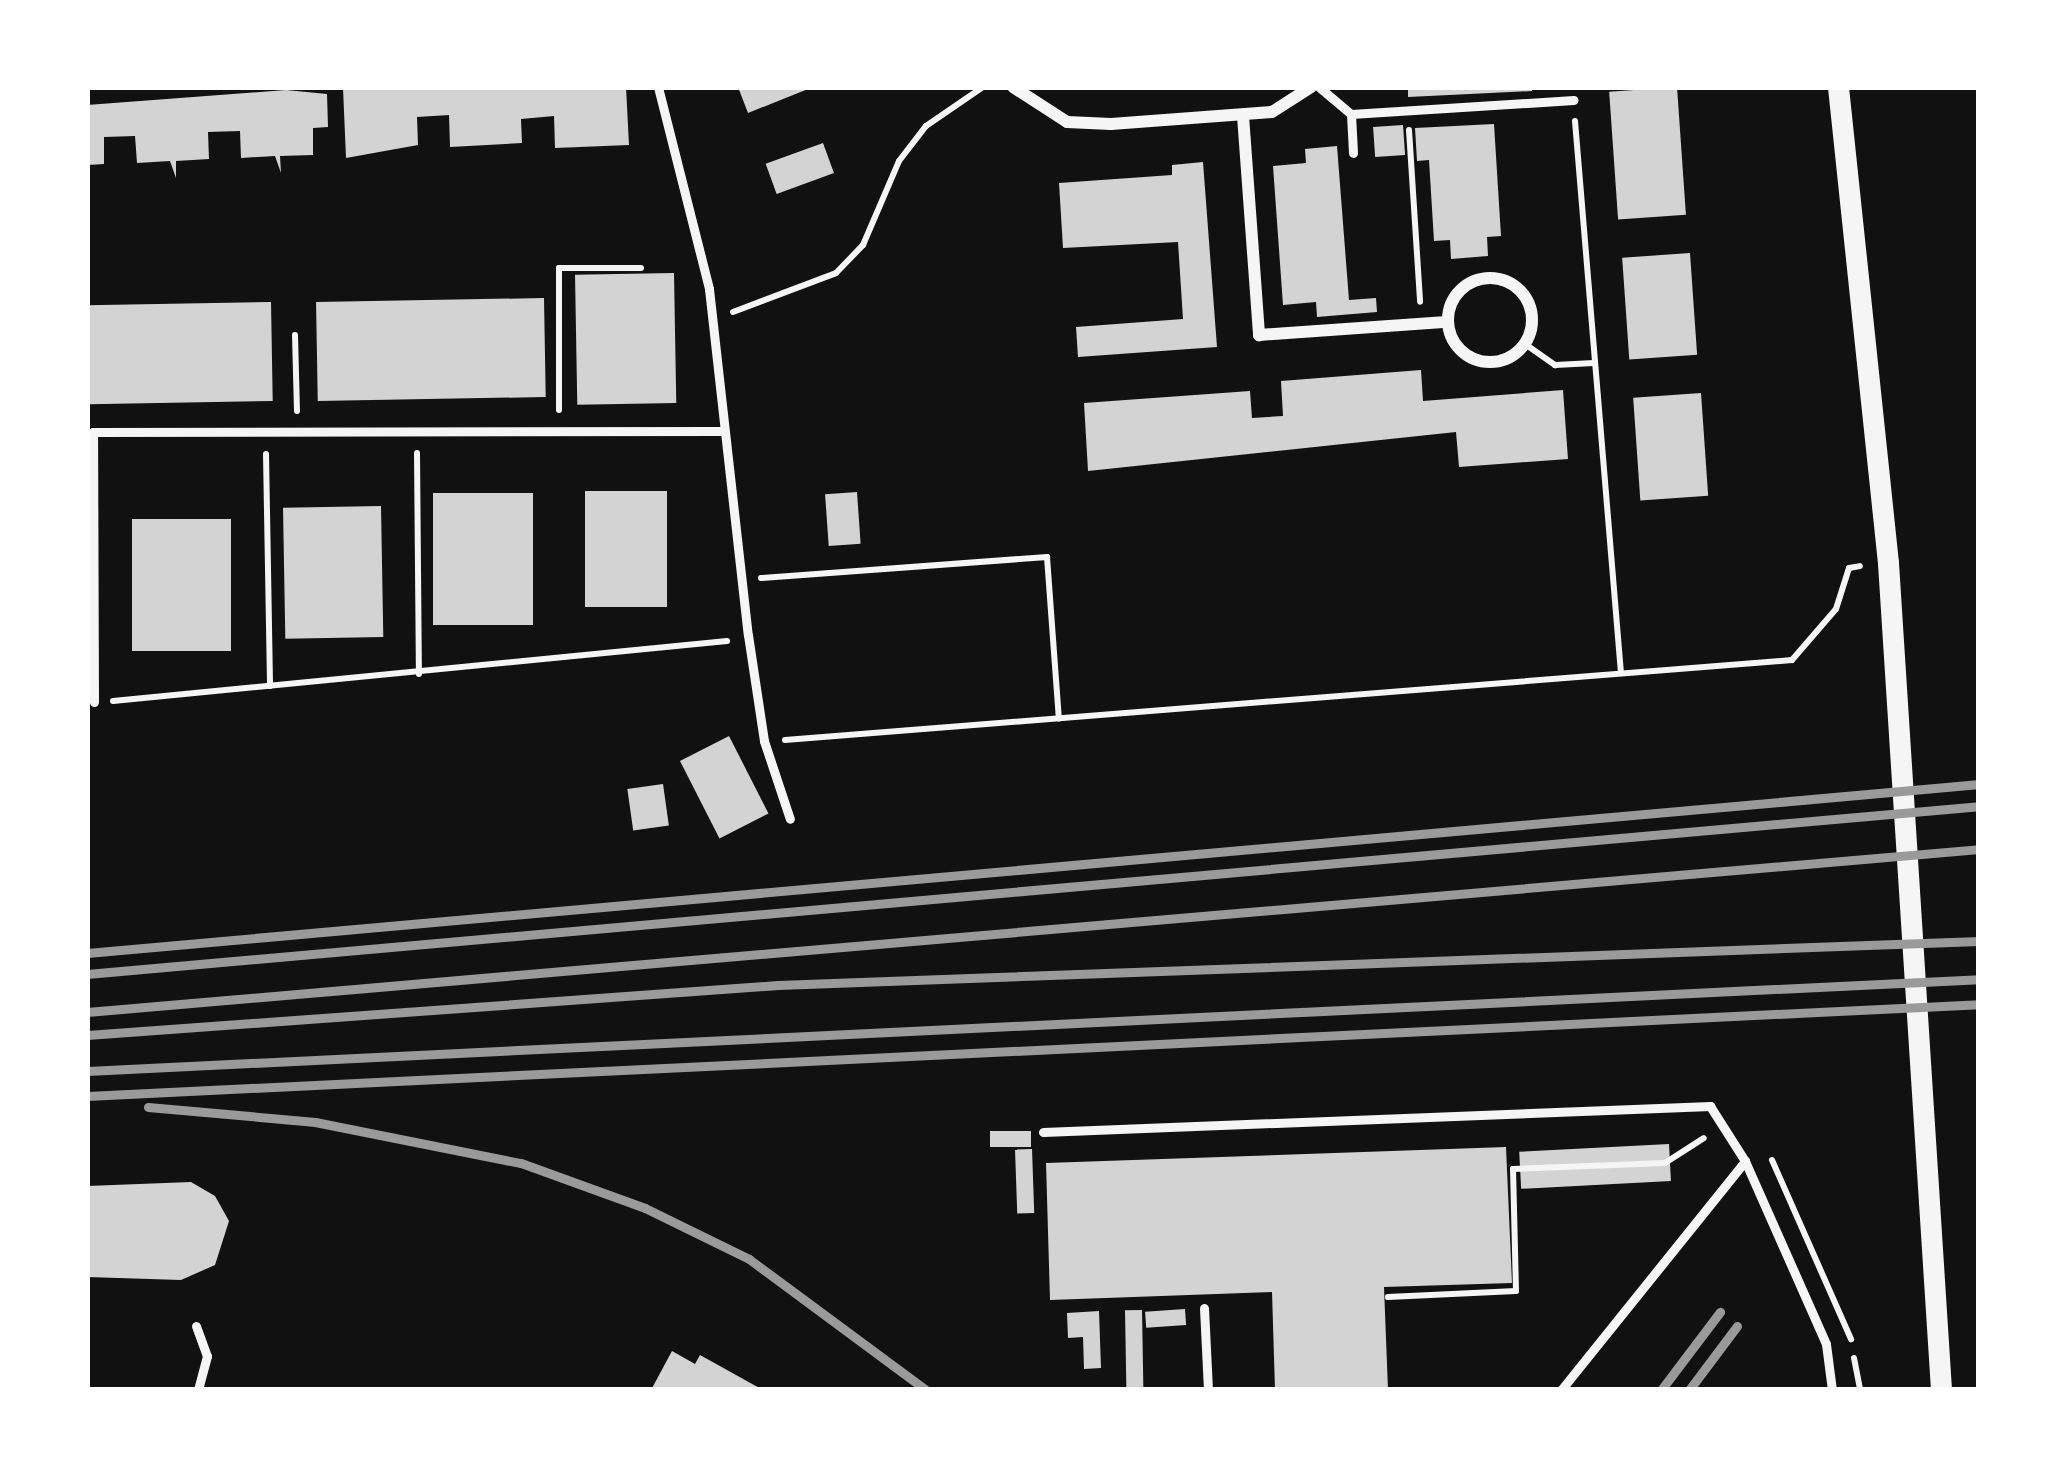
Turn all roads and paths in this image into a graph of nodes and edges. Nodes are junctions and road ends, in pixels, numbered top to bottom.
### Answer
1 (658, 87) edge
2 (983, 87) edge
3 (1013, 87) edge
4 (1315, 87) edge
5 (1838, 87) edge
6 (1574, 100) joint
7 (1408, 110) junction
8 (1352, 114) junction
9 (1243, 116) junction
10 (1353, 153) dead end
11 (641, 268) dead end
12 (712, 317) junction
13 (1447, 322) junction
14 (1421, 324) junction
15 (295, 335) dead end
16 (1525, 344) junction
17 (1594, 363) junction
18 (559, 431) junction
19 (721, 431) junction
20 (266, 432) junction
21 (297, 432) junction
22 (417, 432) junction
23 (1849, 568) dead end
24 (740, 580) junction
25 (748, 635) junction
26 (1621, 673) junction
27 (419, 674) junction
28 (270, 687) junction
29 (94, 702) joint
30 (1059, 719) junction
31 (764, 741) junction
32 (790, 819) dead end
33 (1723, 1126) junction
34 (1042, 1132) dead end
35 (1764, 1146) dead end
36 (1745, 1161) junction
37 (1388, 1298) dead end
38 (1204, 1308) dead end
39 (196, 1326) dead end
40 (198, 1390) edge
41 (1208, 1390) edge
42 (1561, 1390) edge
43 (1832, 1390) edge
44 (1860, 1390) edge
45 (1941, 1390) edge

1 - 12 lane
2 - 12 path
3 - 9 street
4 - 8 lane
4 - 9 street
5 - 45 street
6 - 7 lane
6 - 17 path
7 - 8 lane
7 - 14 path
8 - 10 lane
9 - 14 street
11 - 18 path
12 - 19 lane
13 - 14 street
13 - 16 street
13 - 16 street
15 - 21 path
16 - 17 path
17 - 26 path
18 - 19 lane
18 - 22 lane
19 - 24 lane
20 - 21 lane
20 - 28 path
20 - 29 lane
21 - 22 lane
22 - 27 path
23 - 26 path
24 - 25 lane
24 - 30 path
25 - 27 path
25 - 31 lane
26 - 30 path
27 - 28 path
28 - 29 path
30 - 31 path
31 - 32 lane
33 - 34 lane
33 - 36 lane
33 - 37 path
35 - 44 path
36 - 42 lane
36 - 43 lane
38 - 41 lane
39 - 40 lane

